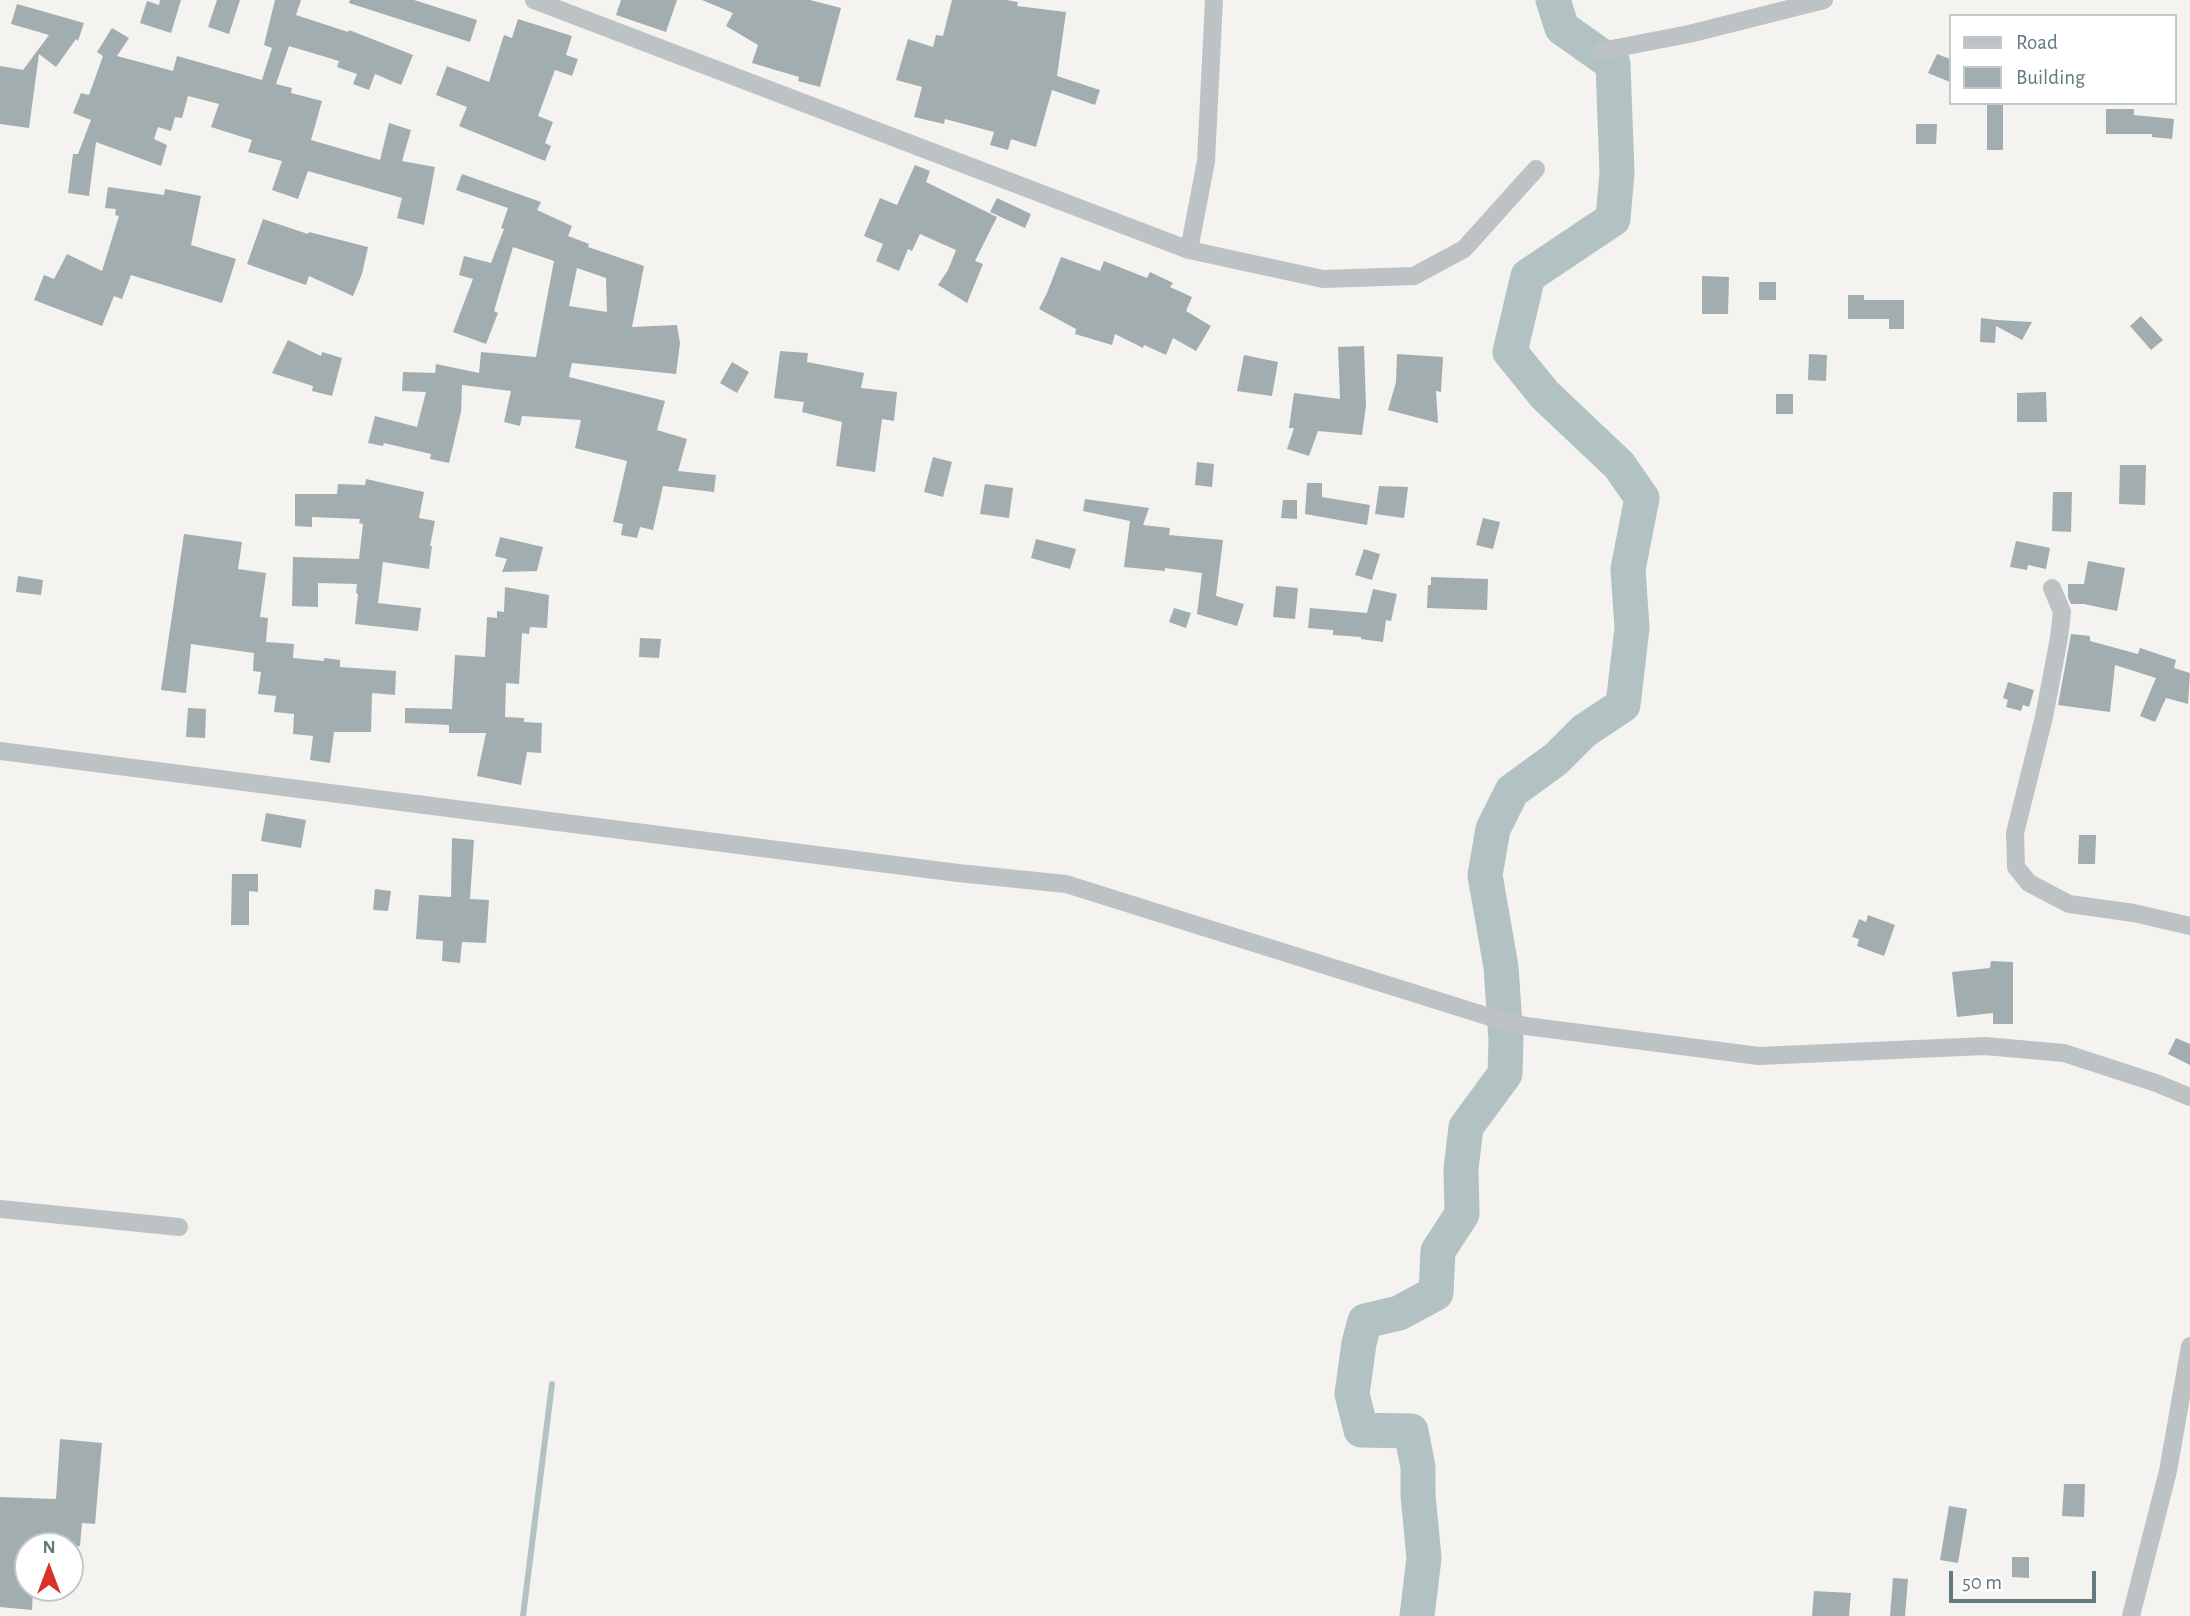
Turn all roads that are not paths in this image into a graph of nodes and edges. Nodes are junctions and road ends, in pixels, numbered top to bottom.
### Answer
1 (534, 0) edge
2 (1214, 0) edge
3 (1824, 0) edge
4 (1601, 51) dead end
5 (1536, 169) dead end
6 (1189, 250) junction
7 (2052, 588) dead end
8 (0, 751) edge
9 (2190, 926) edge
10 (2190, 1097) edge
11 (0, 1209) edge
12 (179, 1227) dead end
13 (2190, 1346) edge
14 (2131, 1616) edge

1 - 6 street
2 - 6 street
3 - 4 street
5 - 6 street
7 - 9 street
8 - 10 street
11 - 12 street
13 - 14 street

